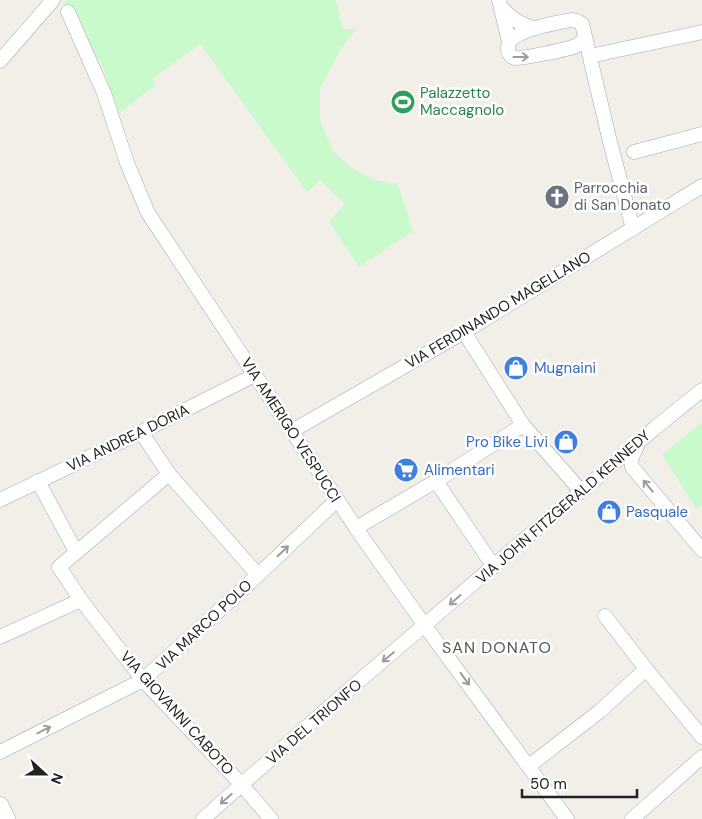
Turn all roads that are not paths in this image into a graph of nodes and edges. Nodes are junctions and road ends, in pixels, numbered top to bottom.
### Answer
1 (53, 0) edge
2 (500, 3) edge
3 (68, 12) dead end
4 (534, 28) junction
5 (702, 32) edge
6 (585, 38) junction
7 (509, 42) junction
8 (590, 56) junction
9 (0, 62) edge
10 (702, 134) edge
11 (634, 152) dead end
12 (702, 186) edge
13 (633, 229) junction
14 (464, 332) junction
15 (255, 375) junction
16 (702, 390) edge
17 (523, 426) junction
18 (292, 431) junction
19 (141, 432) junction
20 (638, 443) junction
21 (612, 465) junction
22 (632, 467) junction
23 (169, 474) junction
24 (436, 480) junction
25 (38, 481) junction
26 (581, 491) junction
27 (0, 500) edge
28 (337, 500) junction
29 (356, 528) junction
30 (702, 550) edge
31 (76, 552) junction
32 (494, 567) junction
33 (258, 575) junction
34 (81, 600) junction
35 (605, 616) dead end
36 (425, 626) junction
37 (0, 637) edge
38 (646, 669) junction
39 (143, 680) junction
40 (702, 737) edge
41 (0, 752) edge
42 (702, 758) edge
43 (529, 766) junction
44 (242, 785) junction
45 (0, 806) edge
46 (6, 819) edge
47 (203, 819) edge
48 (272, 819) edge
49 (567, 819) edge
50 (632, 819) edge

1 - 9 street
2 - 4 street
2 - 7 street
3 - 15 street, VIA AMERIGO VESPUCCI
4 - 6 street
4 - 7 street
5 - 8 street
7 -> 6 street
6 - 8 street
8 - 13 street
10 - 11 street
12 - 13 street, VIA FERDINANDO MAGELLANO
13 - 14 street, VIA FERDINANDO MAGELLANO
14 - 17 street
14 - 18 street, VIA FERDINANDO MAGELLANO
15 - 18 street, VIA AMERIGO VESPUCCI
15 - 19 street, VIA ANDREA DORIA
16 - 20 street, VIA JOHN FITZGERALD KENNEDY
17 - 24 street
17 - 26 street
18 - 28 street, VIA AMERIGO VESPUCCI
19 - 23 street
19 - 25 street, VIA ANDREA DORIA
20 - 21 street, VIA JOHN FITZGERALD KENNEDY
20 - 22 street
21 - 22 street
21 - 26 street, VIA JOHN FITZGERALD KENNEDY
30 -> 22 street
23 - 31 street
23 - 33 street
24 - 29 street
24 - 32 street
25 - 27 street, VIA ANDREA DORIA
25 - 31 street
26 - 32 street, VIA JOHN FITZGERALD KENNEDY
28 - 29 street, VIA AMERIGO VESPUCCI
33 -> 28 street, VIA MARCO POLO
29 - 36 street, VIA AMERIGO VESPUCCI
31 - 34 street, VIA GIOVANNI CABOTO
32 -> 36 street, VIA JOHN FITZGERALD KENNEDY
33 - 39 street, VIA MARCO POLO
34 - 37 street
34 - 39 street, VIA GIOVANNI CABOTO
35 - 38 street
36 -> 43 street, VIA AMERIGO VESPUCCI
36 -> 44 street, VIA DEL TRIONFO
38 - 40 street
38 - 43 street
41 -> 39 street, VIA MARCO POLO
39 - 44 street, VIA GIOVANNI CABOTO
42 - 50 street
43 - 49 street, VIA AMERIGO VESPUCCI
44 -> 47 street, VIA DEL TRIONFO
44 - 48 street, VIA GIOVANNI CABOTO
45 - 46 street

